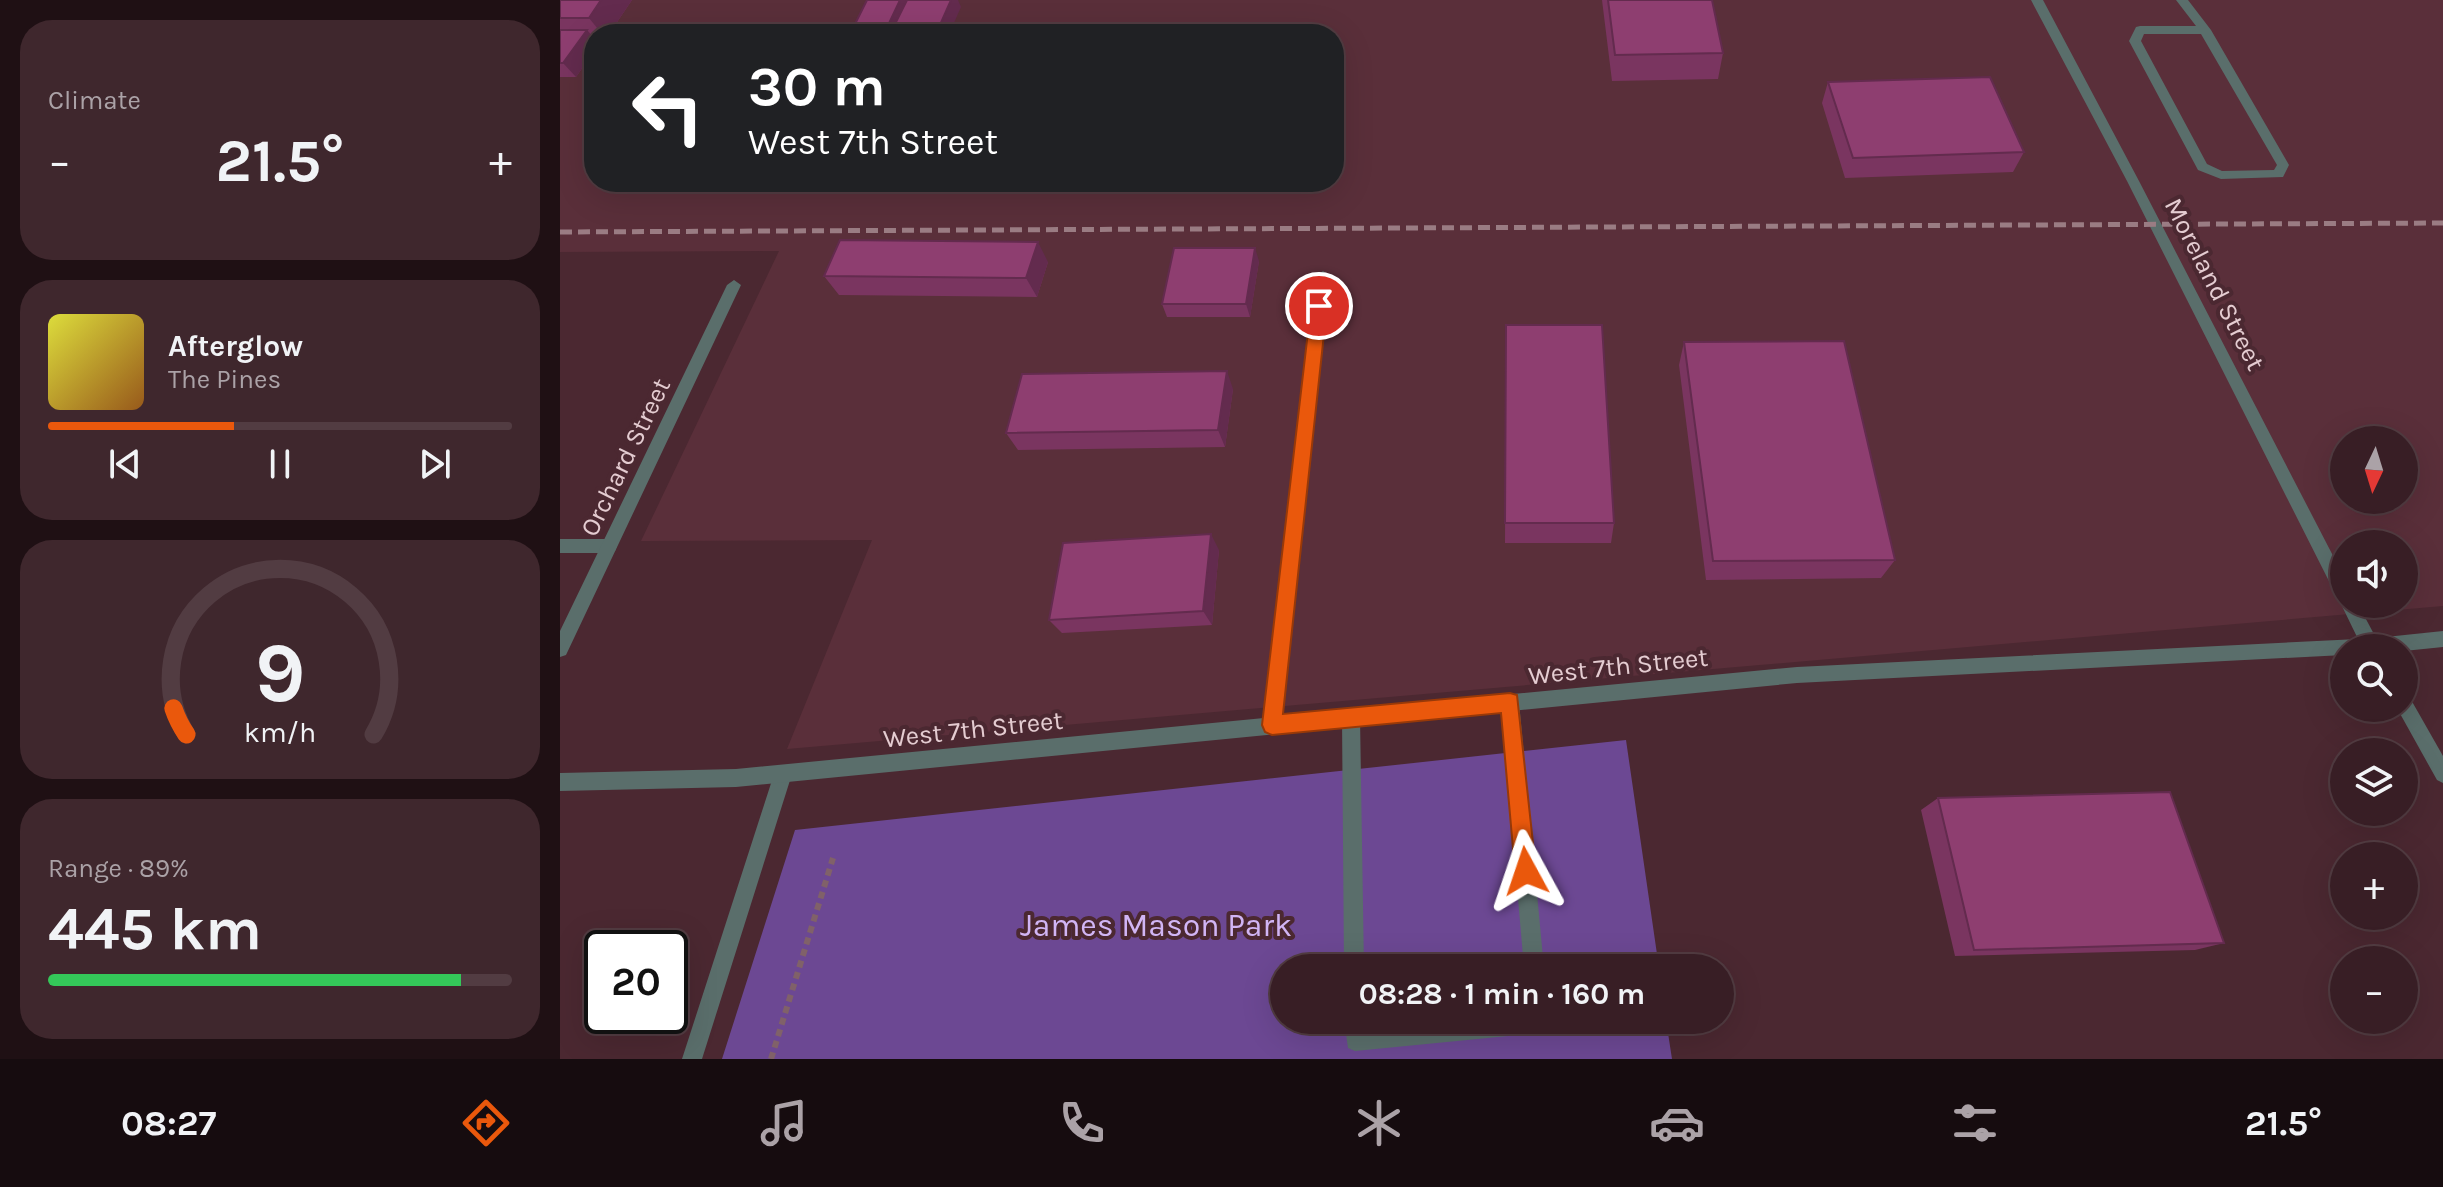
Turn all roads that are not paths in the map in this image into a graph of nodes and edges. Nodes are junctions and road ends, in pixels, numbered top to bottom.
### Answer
1 (2037, 0) edge
2 (2182, 0) edge
3 (2205, 30) junction
4 (1323, 276) dead end
5 (734, 285) dead end
6 (560, 546) edge
7 (609, 546) junction
8 (2330, 567) edge
9 (2443, 639) edge
10 (2418, 642) edge
11 (560, 649) edge
12 (2330, 649) edge
13 (1510, 702) junction
14 (1351, 717) junction
15 (2414, 722) edge
16 (1272, 725) junction
17 (783, 774) junction
18 (2443, 774) edge
19 (560, 782) edge
20 (1354, 954) edge
21 (1533, 954) edge
22 (1355, 1034) edge
23 (1427, 1034) edge
24 (692, 1059) edge

1 - 8 street, Moreland Street
2 - 3 street
3 - 3 street
4 - 16 street
5 - 7 street, Orchard Street
6 - 7 street
7 - 11 street, Orchard Street
9 - 10 street, West 7th Street
12 - 13 street, West 7th Street
13 - 14 street, West 7th Street
13 - 21 street
14 - 16 street, West 7th Street
14 - 20 street
15 - 18 street
16 - 17 street, West 7th Street
17 - 19 street, West 7th Street
17 - 24 street
22 - 23 street

